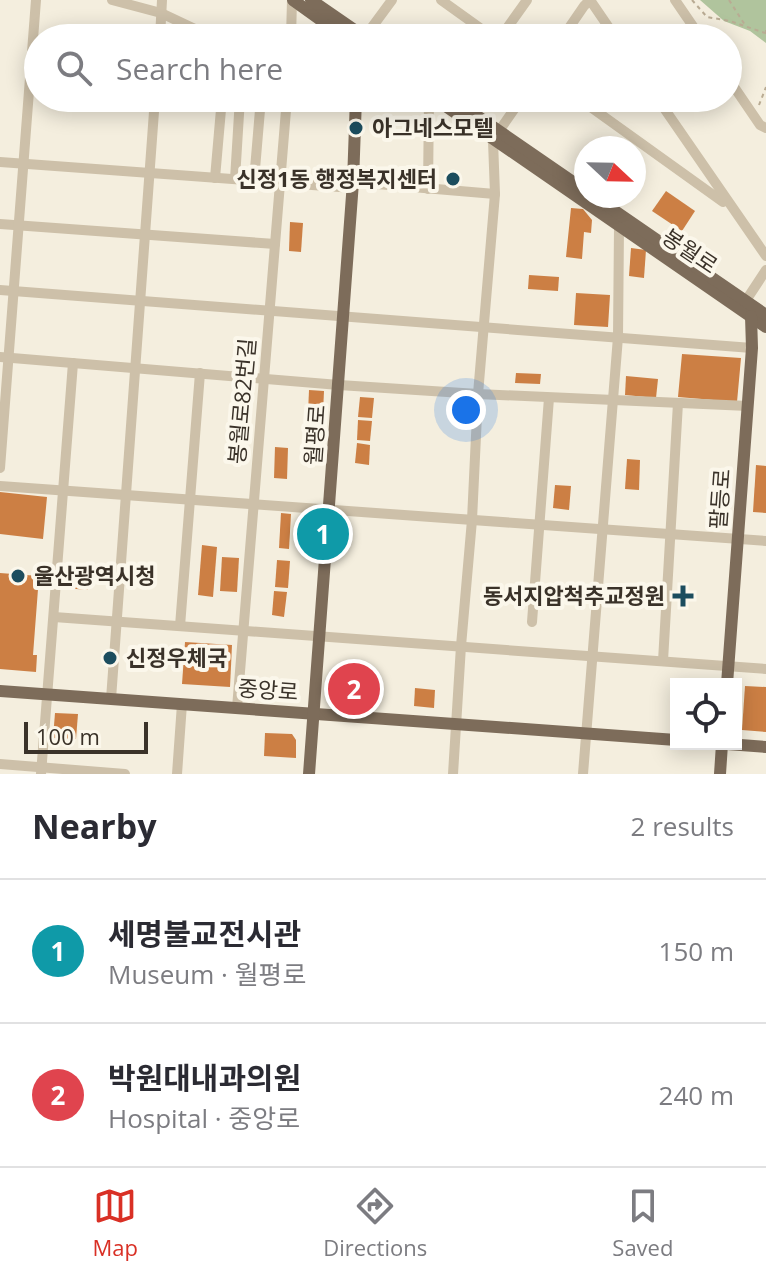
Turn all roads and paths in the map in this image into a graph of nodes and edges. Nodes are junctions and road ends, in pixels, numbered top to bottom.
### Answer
1 (36, 0) edge
2 (112, 0) edge
3 (162, 0) edge
4 (292, 0) edge
5 (311, 0) edge
6 (392, 0) edge
7 (441, 0) edge
8 (462, 0) edge
9 (527, 0) edge
10 (590, 0) edge
11 (675, 0) edge
12 (692, 0) edge
13 (729, 0) edge
14 (455, 10) junction
15 (161, 13) junction
16 (34, 24) edge
17 (161, 24) edge
18 (184, 24) edge
19 (291, 24) edge
20 (326, 24) edge
21 (345, 24) edge
22 (375, 24) edge
23 (476, 24) edge
24 (508, 24) edge
25 (572, 24) edge
26 (606, 24) edge
27 (691, 24) edge
28 (737, 24) edge
29 (742, 25) edge
30 (745, 26) junction
31 (766, 32) edge
32 (766, 87) edge
33 (742, 97) edge
34 (28, 112) edge
35 (154, 112) edge
36 (221, 112) edge
37 (239, 112) edge
38 (260, 112) edge
39 (286, 112) edge
40 (356, 112) edge
41 (431, 112) edge
42 (455, 112) edge
43 (468, 112) edge
44 (512, 112) edge
45 (598, 112) edge
46 (667, 112) edge
47 (762, 125) edge
48 (496, 136) junction
49 (520, 152) junction
50 (0, 162) edge
51 (24, 164) junction
52 (150, 173) junction
53 (215, 178) junction
54 (235, 179) junction
55 (254, 181) junction
56 (280, 183) junction
57 (574, 184) edge
58 (353, 185) junction
59 (428, 189) junction
60 (495, 194) junction
61 (609, 208) edge
62 (732, 208) junction
63 (0, 224) edge
64 (19, 225) junction
65 (619, 227) junction
66 (145, 235) junction
67 (275, 244) junction
68 (766, 256) edge
69 (766, 270) edge
70 (0, 290) edge
71 (14, 291) junction
72 (140, 301) junction
73 (746, 309) junction
74 (270, 311) junction
75 (766, 315) edge
76 (344, 317) junction
77 (485, 327) junction
78 (766, 327) edge
79 (618, 337) junction
80 (752, 348) junction
81 (4, 357) edge
82 (73, 363) junction
83 (135, 368) junction
84 (200, 373) junction
85 (264, 378) junction
86 (339, 385) junction
87 (478, 394) junction
88 (549, 398) junction
89 (611, 401) junction
90 (678, 403) junction
91 (748, 406) junction
92 (0, 468) edge
93 (0, 486) edge
94 (64, 491) junction
95 (126, 495) junction
96 (190, 500) junction
97 (254, 504) junction
98 (330, 510) junction
99 (472, 520) junction
100 (539, 525) junction
101 (603, 530) junction
102 (672, 535) junction
103 (738, 539) junction
104 (766, 541) edge
105 (54, 617) junction
106 (117, 621) junction
107 (532, 622) dead end
108 (180, 626) junction
109 (244, 631) junction
110 (319, 636) junction
111 (461, 646) junction
112 (594, 656) junction
113 (663, 661) junction
114 (728, 666) junction
115 (766, 669) edge
116 (727, 678) edge
117 (0, 691) edge
118 (48, 693) junction
119 (111, 699) junction
120 (182, 704) junction
121 (237, 708) junction
122 (314, 714) junction
123 (457, 724) junction
124 (587, 734) junction
125 (670, 740) edge
126 (742, 745) edge
127 (766, 747) edge
128 (723, 750) edge
129 (0, 764) edge
130 (42, 771) edge
131 (112, 774) edge
132 (125, 774) edge
133 (177, 774) edge
134 (309, 774) edge
135 (453, 774) edge
136 (583, 774) edge
137 (720, 774) edge

1 - 16 street
2 - 15 street
3 - 15 street
4 - 19 street
4 - 20 main road
5 - 21 main road
6 - 22 street
7 - 14 street
8 - 14 street
9 - 24 street
10 - 25 street
10 - 26 street
11 - 27 street
12 - 28 path
13 - 30 path
14 - 23 street
15 - 17 street
15 - 18 street
29 - 30 path
30 - 31 path
32 - 47 path
33 - 47 street
34 - 51 street
35 - 52 street
36 - 53 street
37 - 54 street
38 - 55 street
39 - 56 street, 봉월로82번길
40 - 58 main road, 월평로
41 - 59 street
42 - 48 main road, 봉월로
43 - 48 main road
44 - 48 street
45 - 62 street
46 - 62 street
48 - 49 main road, 봉월로
48 - 60 street
49 - 57 main road
49 - 65 main road, 봉월로
50 - 51 street
51 - 52 street
51 - 64 street
52 - 53 street
52 - 66 street
53 - 54 street
54 - 55 street
55 - 56 street
56 - 58 street
56 - 67 street, 봉월로82번길
58 - 59 street
58 - 76 main road, 월평로
59 - 60 street
60 - 77 street
61 - 73 main road
62 - 68 street
63 - 64 street
64 - 66 street
64 - 71 street
65 - 73 main road, 봉월로
65 - 79 street
66 - 67 street
66 - 72 street
67 - 74 street, 봉월로82번길
69 - 73 street
70 - 71 street
71 - 72 street
71 - 81 street
72 - 74 street
72 - 83 street
73 - 75 main road
73 - 78 main road, 봉월로
73 - 80 main road, 팔등로
74 - 76 street
74 - 85 street, 봉월로82번길
76 - 77 street
76 - 86 main road, 월평로
77 - 79 street
77 - 87 street
79 - 80 street
79 - 89 street
80 - 91 main road, 팔등로
81 - 82 street
81 - 92 street
82 - 83 street
82 - 94 street
83 - 84 street
83 - 95 street
84 - 85 street
84 - 96 street
85 - 86 street
85 - 97 street, 봉월로82번길
86 - 87 street
86 - 98 main road, 월평로
87 - 88 street
87 - 99 street
88 - 89 street
88 - 100 street
89 - 90 street
89 - 101 street
90 - 91 street
90 - 102 street
91 - 103 main road, 팔등로
93 - 94 street
94 - 95 street
94 - 105 street
95 - 96 street
95 - 106 street
96 - 97 street
96 - 108 street
97 - 98 street
97 - 109 street, 봉월로82번길
98 - 99 street
98 - 110 main road, 월평로
99 - 100 street
99 - 111 street
100 - 101 street
100 - 107 street
101 - 102 street
101 - 112 street
102 - 103 street
102 - 113 street
103 - 104 street
103 - 114 main road, 팔등로
105 - 106 street
105 - 118 street
106 - 108 street
106 - 119 street
108 - 109 street
109 - 110 street
109 - 121 street, 봉월로82번길
110 - 111 street
110 - 122 main road, 월평로
111 - 112 street
111 - 123 street
112 - 113 street
112 - 124 street
113 - 114 street
114 - 115 street
114 - 116 main road, 팔등로
117 - 118 main road, 중앙로
118 - 119 main road, 중앙로
118 - 130 street
119 - 120 main road, 중앙로
120 - 121 main road, 중앙로
120 - 133 street
121 - 122 main road, 중앙로
122 - 123 main road, 중앙로
122 - 134 main road, 월평로
123 - 124 main road, 중앙로
123 - 135 street
124 - 125 main road, 중앙로
124 - 136 street
126 - 127 main road
128 - 137 main road
129 - 130 street
130 - 131 street
131 - 132 street

